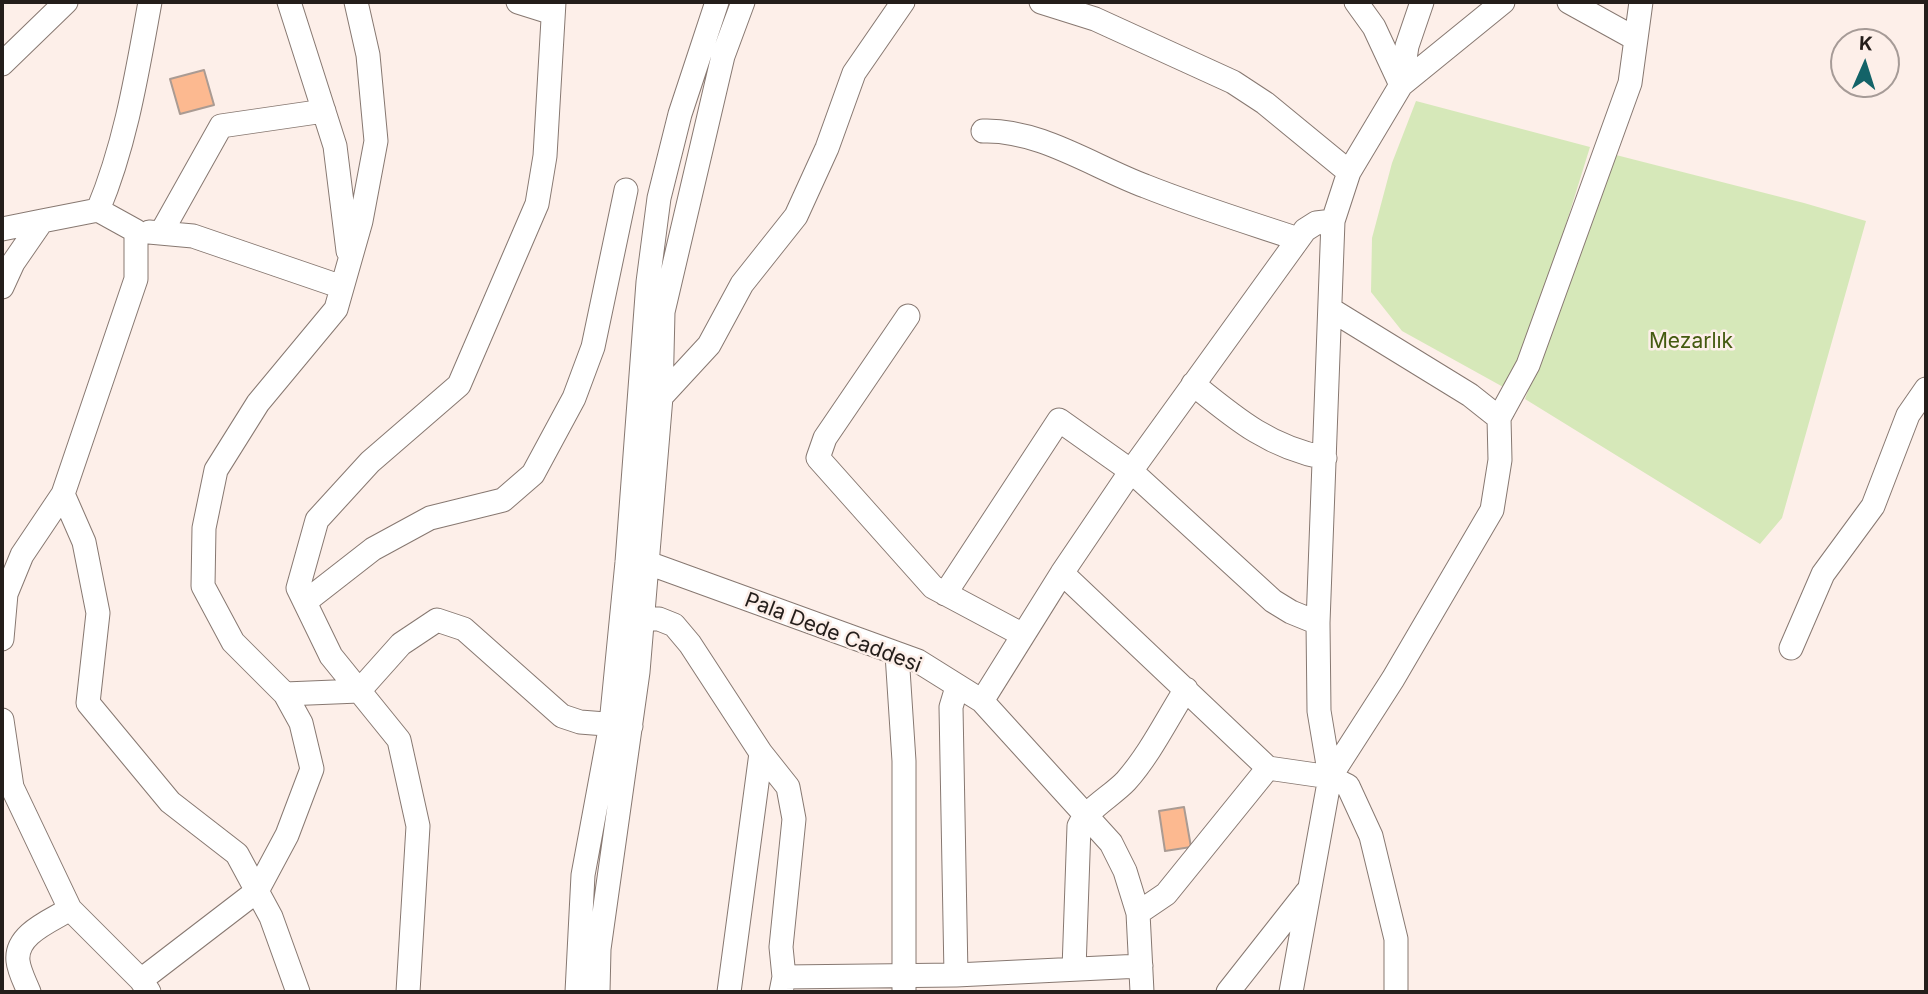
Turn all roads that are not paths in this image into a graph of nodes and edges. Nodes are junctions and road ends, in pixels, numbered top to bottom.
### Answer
1 (66, 2) edge
2 (150, 2) edge
3 (289, 2) edge
4 (356, 2) edge
5 (518, 2) edge
6 (717, 2) edge
7 (743, 2) edge
8 (903, 2) edge
9 (1041, 2) edge
10 (1356, 2) edge
11 (1422, 2) edge
12 (1503, 2) edge
13 (1569, 2) edge
14 (1641, 2) edge
15 (553, 7) edge
16 (1636, 39) junction
17 (2, 64) edge
18 (1401, 85) junction
19 (324, 111) junction
20 (983, 131) dead end
21 (1349, 172) junction
22 (626, 190) dead end
23 (98, 210) junction
24 (42, 221) junction
25 (1333, 221) junction
26 (2, 229) edge
27 (136, 231) junction
28 (161, 233) junction
29 (1298, 239) junction
30 (349, 261) junction
31 (342, 286) junction
32 (2, 287) edge
33 (1330, 309) junction
34 (908, 316) dead end
35 (1193, 384) junction
36 (1926, 389) edge
37 (661, 397) junction
38 (1499, 418) junction
39 (1325, 458) junction
40 (1131, 471) junction
41 (64, 494) junction
42 (638, 563) junction
43 (1062, 573) junction
44 (945, 594) junction
45 (305, 602) junction
46 (632, 618) junction
47 (1318, 623) junction
48 (1023, 635) junction
49 (2, 639) edge
50 (1791, 648) dead end
51 (897, 654) junction
52 (957, 687) junction
53 (1185, 689) junction
54 (359, 691) junction
55 (285, 694) junction
56 (982, 701) junction
57 (2, 720) edge
58 (621, 725) junction
59 (761, 752) junction
60 (1268, 768) junction
61 (1330, 777) junction
62 (1086, 815) junction
63 (1309, 889) junction
64 (257, 891) junction
65 (70, 909) junction
66 (1138, 913) junction
67 (1141, 966) junction
68 (1074, 969) junction
69 (956, 975) junction
70 (782, 984) edge
71 (903, 984) edge
72 (145, 986) edge
73 (29, 992) edge
74 (298, 992) edge
75 (408, 992) edge
76 (577, 992) edge
77 (598, 992) edge
78 (729, 992) edge
79 (1142, 992) edge
80 (1228, 992) edge
81 (1292, 992) edge
82 (1396, 992) edge

1 - 17 street
2 - 23 street
3 - 19 street
4 - 30 street
5 - 15 street
6 - 42 street
7 - 37 street
8 - 37 street
9 - 21 street
10 - 18 street
11 - 18 street
12 - 18 street
13 - 16 street
14 - 16 street
15 - 45 street
16 - 38 street
18 - 21 street
19 - 28 street
19 - 30 street
20 - 29 street
21 - 25 street
22 - 45 street
23 - 24 street
23 - 27 street
24 - 26 street
24 - 32 street
25 - 29 street
25 - 33 street
27 - 28 street
27 - 41 street
28 - 31 street
29 - 35 street
30 - 31 street
31 - 55 street
33 - 38 street
33 - 39 street
34 - 44 street
35 - 39 street
35 - 40 street
36 - 50 street
37 - 42 street
38 - 61 street
39 - 47 street
40 - 43 street
40 - 44 street
40 - 47 street
41 - 49 street
41 - 64 street
42 - 46 street
42 - 51 street, Pala Dede Caddesi
43 - 48 street
43 - 53 street
44 - 48 street
45 - 54 street
46 - 58 street
46 - 59 street
47 - 61 street
48 - 56 street
51 - 52 street, Pala Dede Caddesi
51 - 71 street
52 - 56 street, Pala Dede Caddesi
52 - 69 street
53 - 60 street
53 - 62 street
54 - 55 street
54 - 58 street
54 - 75 street
55 - 64 street
56 - 62 street, Pala Dede Caddesi
57 - 65 street
58 - 76 street
58 - 77 street
59 - 70 street
59 - 78 street
60 - 61 street
60 - 66 street
61 - 63 street
61 - 82 street
62 - 66 street, Pala Dede Caddesi
62 - 68 street
63 - 80 street
63 - 81 street
64 - 72 street
64 - 74 street
65 - 72 street
65 - 73 street
66 - 67 street, Pala Dede Caddesi
67 - 68 street
67 - 79 street, Pala Dede Caddesi
68 - 69 street
69 - 71 street
70 - 71 street

